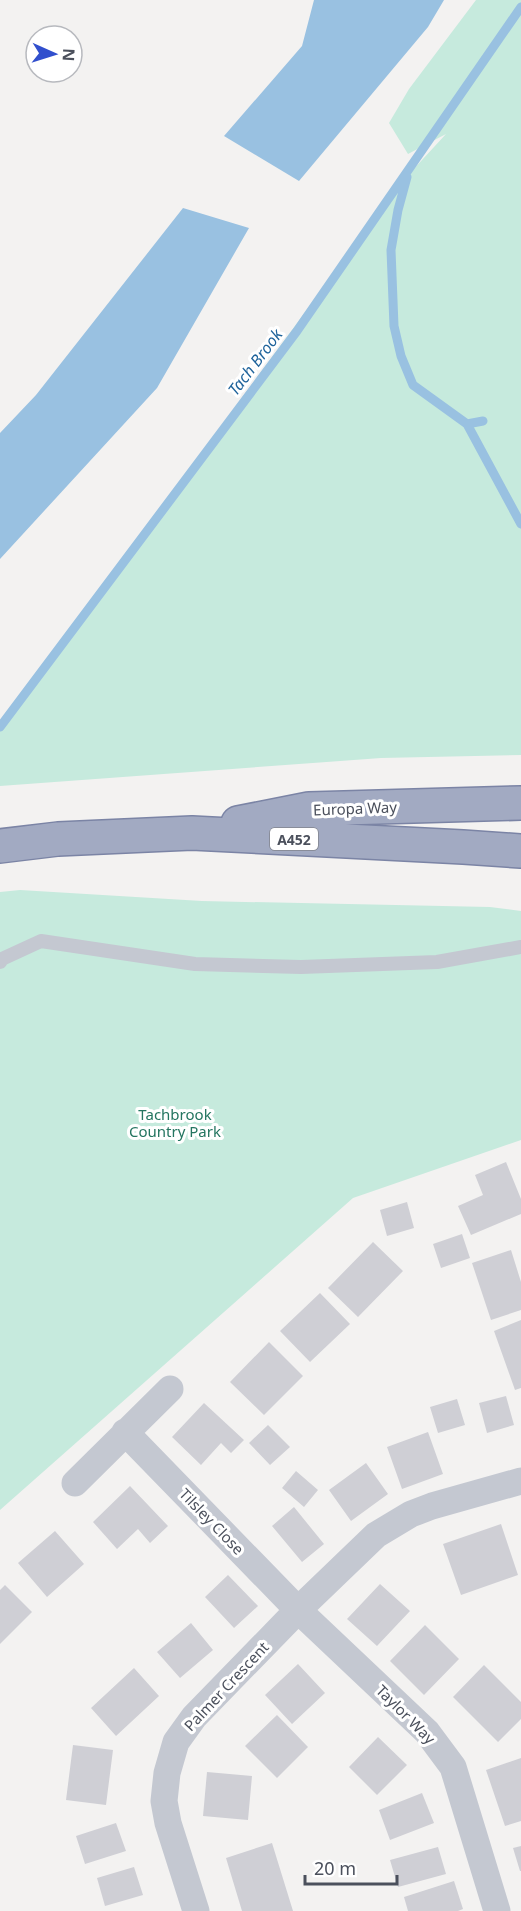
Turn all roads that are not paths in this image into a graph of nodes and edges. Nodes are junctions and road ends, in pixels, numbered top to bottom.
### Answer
1 (521, 803) edge
2 (352, 807) junction
3 (521, 830) edge
4 (192, 833) junction
5 (0, 846) edge
6 (521, 851) edge
7 (521, 947) edge
8 (0, 962) edge
9 (170, 1389) dead end
10 (125, 1432) junction
11 (521, 1481) edge
12 (75, 1483) dead end
13 (298, 1610) junction
14 (196, 1911) edge
15 (496, 1911) edge

1 - 2 highway, Europa Way / A452
2 - 3 highway
2 - 4 highway, Europa Way / A452
4 - 5 highway, Europa Way / A452
4 - 6 highway, Europa Way / A452
7 - 8 lane
9 - 10 street
10 - 12 street
10 - 13 street, Tilsley Close
11 - 13 street, Palmer Crescent
13 - 14 street, Palmer Crescent
13 - 15 street, Taylor Way

